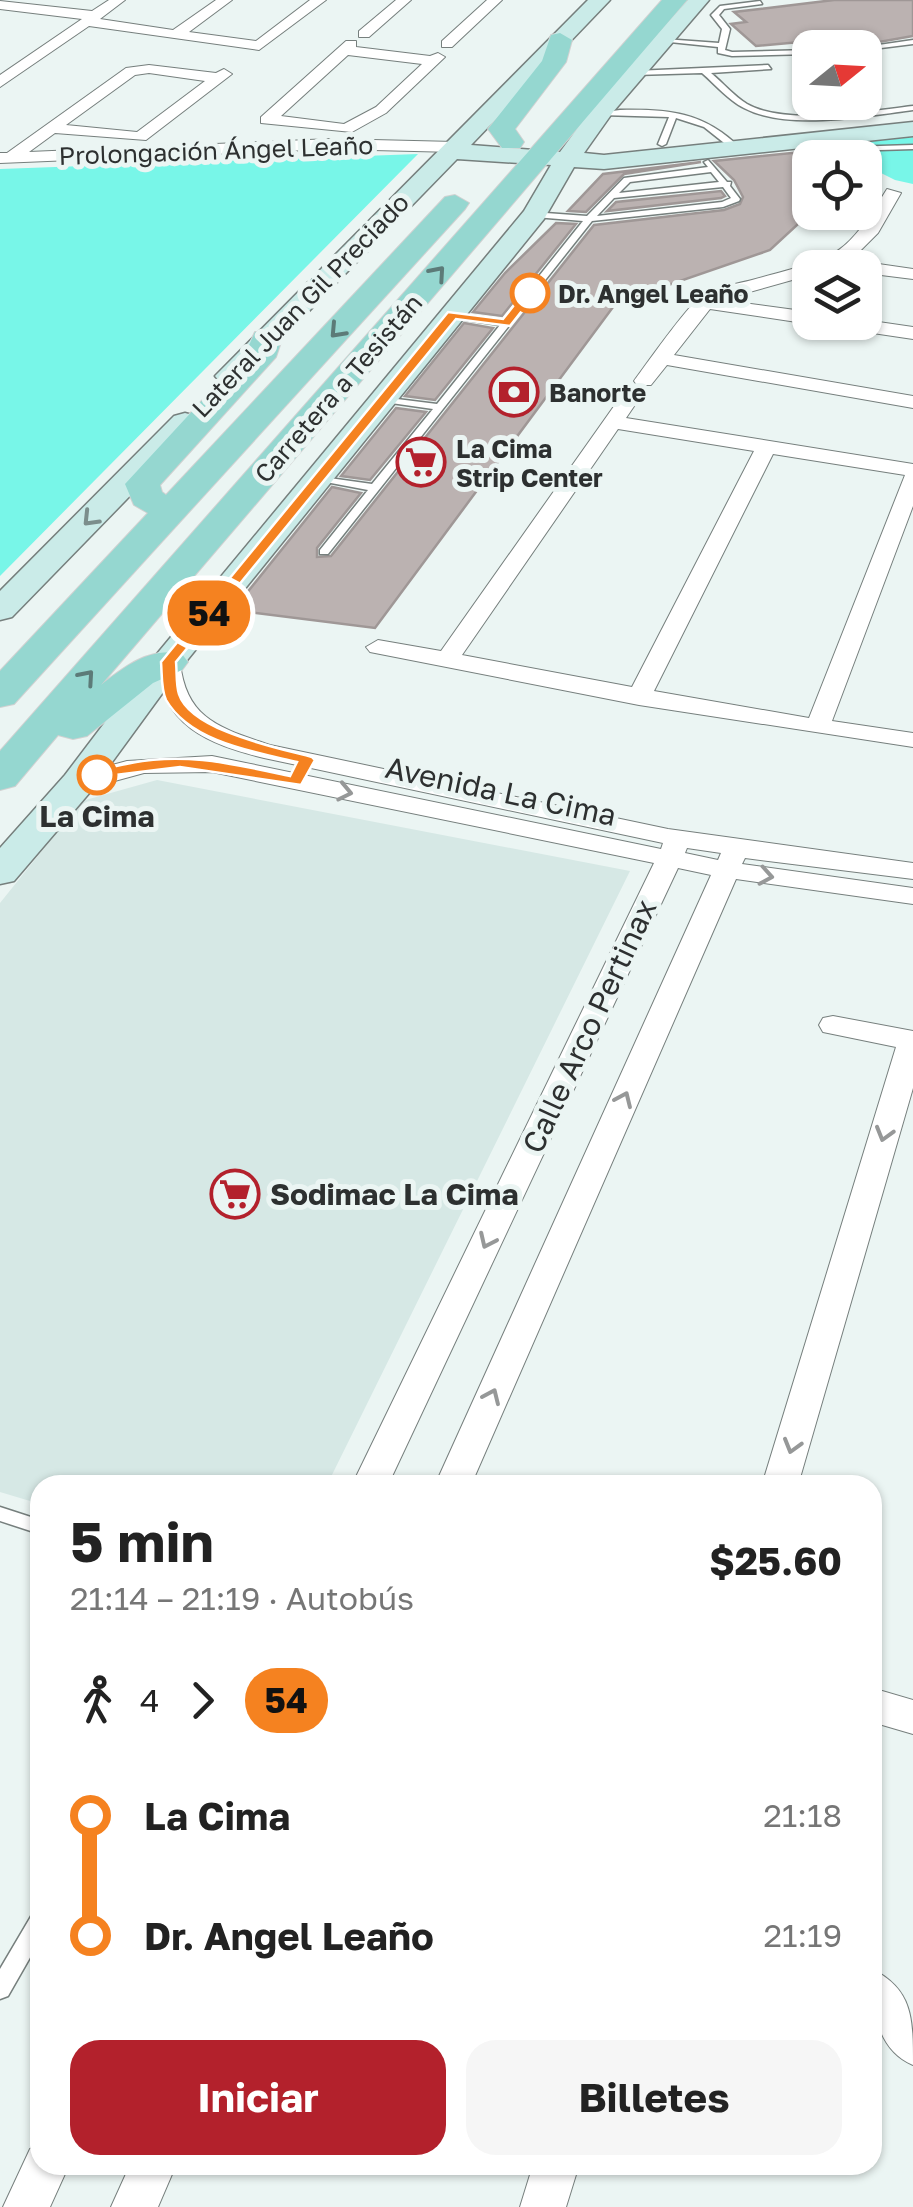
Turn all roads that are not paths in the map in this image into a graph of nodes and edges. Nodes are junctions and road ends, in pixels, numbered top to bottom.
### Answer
1 (118, 0) edge
2 (225, 0) edge
3 (319, 0) edge
4 (404, 0) edge
5 (495, 0) edge
6 (600, 0) edge
7 (646, 0) edge
8 (675, 0) edge
9 (699, 0) edge
10 (760, 2) dead end
11 (4, 8) edge
12 (92, 19) junction
13 (401, 29) dead end
14 (433, 33) dead end
15 (176, 34) junction
16 (357, 38) junction
17 (560, 40) junction
18 (664, 40) junction
19 (913, 42) edge
20 (722, 45) junction
21 (882, 46) edge
22 (444, 49) junction
23 (792, 52) edge
24 (237, 62) dead end
25 (768, 67) dead end
26 (704, 71) junction
27 (636, 73) junction
28 (218, 78) junction
29 (0, 82) edge
30 (913, 108) edge
31 (674, 113) junction
32 (601, 114) junction
33 (913, 118) edge
34 (279, 120) junction
35 (52, 128) junction
36 (913, 129) edge
37 (811, 136) junction
38 (731, 143) junction
39 (662, 144) junction
40 (246, 147) junction
41 (913, 147) edge
42 (446, 148) junction
43 (532, 154) junction
44 (5, 158) edge
45 (632, 160) junction
46 (706, 160) junction
47 (728, 184) junction
48 (893, 193) dead end
49 (610, 196) junction
50 (537, 211) junction
51 (589, 219) junction
52 (851, 250) edge
53 (882, 271) edge
54 (913, 274) edge
55 (792, 275) edge
56 (703, 303) junction
57 (452, 315) junction
58 (792, 315) edge
59 (506, 323) junction
60 (882, 328) edge
61 (913, 333) edge
62 (266, 340) junction
63 (659, 358) junction
64 (384, 399) junction
65 (913, 402) edge
66 (439, 407) junction
67 (614, 422) junction
68 (767, 446) junction
69 (913, 470) edge
70 (319, 478) junction
71 (913, 478) edge
72 (375, 488) junction
73 (170, 511) junction
74 (324, 552) dead end
75 (0, 610) edge
76 (378, 647) dead end
77 (447, 659) junction
78 (168, 662) junction
79 (0, 695) edge
80 (638, 698) junction
81 (817, 728) junction
82 (913, 740) edge
83 (301, 771) junction
84 (0, 779) edge
85 (78, 783) junction
86 (674, 848) junction
87 (731, 858) junction
88 (913, 871) edge
89 (0, 872) edge
90 (913, 896) edge
91 (833, 1026) dead end
92 (912, 1041) edge
93 (375, 1475) edge
94 (457, 1475) edge
95 (783, 1475) edge
96 (0, 1514) edge
97 (30, 1524) edge
98 (882, 1708) edge
99 (913, 1718) edge
100 (30, 1937) edge
101 (0, 1989) edge
102 (882, 1998) edge
103 (913, 2044) edge
104 (41, 2175) edge
105 (148, 2175) edge
106 (553, 2175) edge
107 (26, 2207) edge
108 (134, 2207) edge
109 (543, 2207) edge

1 - 12 street
2 - 15 street
3 - 15 street
4 - 16 street
5 - 22 street
6 - 17 main road, Lateral Juan Gil Preciado
7 - 43 main road, Carretera a Tesistán
8 - 43 main road, Carretera a Tesistán
9 - 18 main road
10 - 20 lane
11 - 12 street
12 - 15 street
12 - 29 street
13 - 16 street
14 - 22 street
16 - 22 street
16 - 34 street
17 - 42 main road, Lateral Juan Gil Preciado
17 - 43 main road
18 - 20 lane
18 - 27 main road
19 - 21 lane
20 - 23 lane
22 - 34 street, Prolongación Ángel Leaño
24 - 28 street
25 - 26 lane
26 - 27 lane
26 - 30 lane
27 - 32 main road
28 - 35 street
28 - 35 street
31 - 32 lane
31 - 38 lane
31 - 39 lane
32 - 43 main road
33 - 37 main road
34 - 40 street
35 - 44 street
36 - 37 main road
37 - 38 main road
37 - 41 lane
38 - 39 main road
38 - 46 main road
39 - 43 main road
40 - 42 street, Prolongación Ángel Leaño
40 - 44 street, Prolongación Ángel Leaño
42 - 43 main road, Prolongación Ángel Leaño
42 - 62 main road, Lateral Juan Gil Preciado
43 - 45 main road
43 - 50 main road
43 -> 73 main road, Carretera a Tesistán
84 -> 43 main road, Carretera a Tesistán
45 - 46 main road
45 - 50 main road
46 - 47 lane
46 - 49 lane
47 - 49 lane
47 - 51 lane
48 - 52 street
49 - 51 lane
50 - 51 lane
50 - 57 main road
51 - 59 lane
53 - 54 street
55 - 56 street
56 - 58 street
56 - 63 street
57 - 59 lane
57 - 64 main road
59 - 66 lane
60 - 61 street
62 - 73 main road
62 -> 75 main road, Lateral Juan Gil Preciado
63 - 65 street
63 - 67 street
64 - 66 lane
64 - 70 main road
66 - 72 lane
67 - 68 street
67 - 77 street
68 - 69 street
68 - 80 street
70 - 72 lane
70 - 78 main road
71 - 81 street
72 - 74 lane
73 - 79 main road, Carretera a Tesistán
76 - 77 street
77 - 80 street
78 - 83 street, Avenida La Cima
78 - 84 main road
78 - 85 main road
80 - 81 street
81 - 82 street
83 - 85 street, Avenida La Cima
83 - 86 street, Avenida La Cima
85 - 89 main road
86 - 87 street, Avenida La Cima
86 -> 93 street, Calle Arco Pertinax
87 - 88 street, Avenida La Cima
87 -> 90 street, Avenida La Cima
94 -> 87 street, Calle Arco Pertinax
91 - 92 street
92 -> 95 street
96 - 97 lane
98 - 99 street
100 - 101 lane
102 - 103 street
104 - 107 street
105 - 108 street
106 - 109 street

